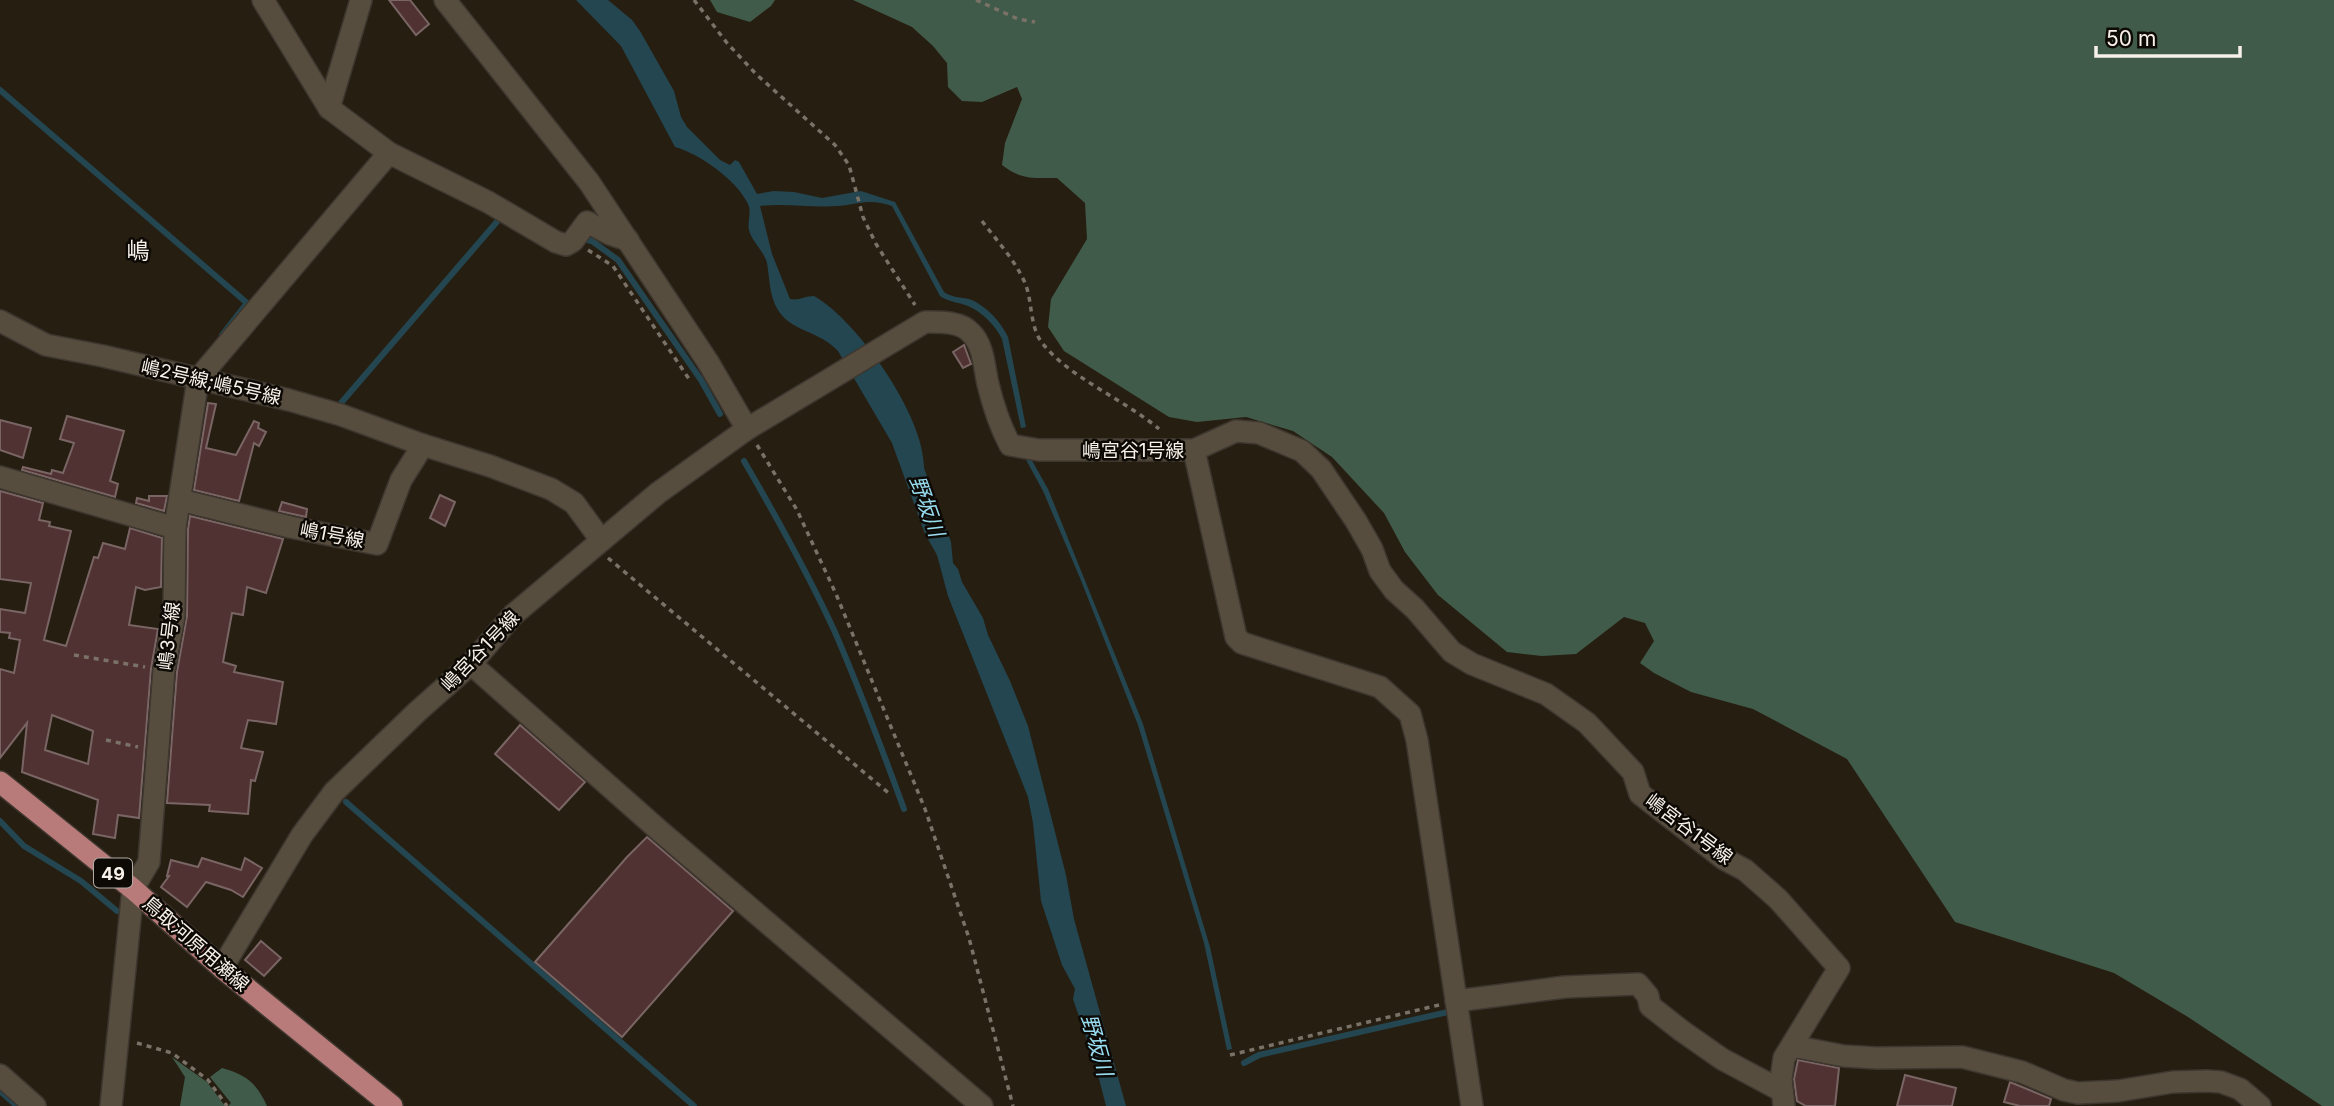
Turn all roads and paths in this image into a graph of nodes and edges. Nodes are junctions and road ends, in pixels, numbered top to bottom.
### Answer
1 (263, 0) edge
2 (361, 0) edge
3 (445, 0) edge
4 (694, 0) edge
5 (976, 0) edge
6 (1035, 22) dead end
7 (329, 108) junction
8 (389, 153) junction
9 (982, 221) dead end
10 (628, 240) junction
11 (566, 245) junction
12 (0, 321) edge
13 (925, 322) junction
14 (198, 379) junction
15 (689, 379) dead end
16 (747, 429) junction
17 (423, 445) junction
18 (1168, 450) junction
19 (1194, 450) junction
20 (0, 477) edge
21 (180, 500) junction
22 (175, 528) junction
23 (597, 543) junction
24 (74, 655) dead end
25 (471, 664) junction
26 (164, 670) junction
27 (106, 740) dead end
28 (159, 751) junction
29 (0, 782) edge
30 (891, 795) dead end
31 (133, 889) junction
32 (222, 968) junction
33 (1456, 1001) junction
34 (118, 1037) junction
35 (1792, 1046) junction
36 (1230, 1055) dead end
37 (0, 1075) edge
38 (1785, 1102) edge
39 (35, 1106) edge
40 (111, 1106) edge
41 (228, 1106) edge
42 (392, 1106) edge
43 (982, 1106) edge
44 (1013, 1106) edge
45 (1472, 1106) edge
46 (2259, 1106) edge

1 - 7 street
2 - 7 street
3 - 10 street
4 - 13 path
5 - 6 path
7 - 8 street
8 - 11 street
8 - 14 street
9 - 18 path
10 - 11 street
10 - 16 street
11 - 15 path
12 - 14 street, 嶋2号線;嶋5号線
13 - 16 street, 嶋宮谷1号線
13 - 18 street, 嶋宮谷1号線
14 - 17 street, 嶋2号線;嶋5号線
14 - 21 street, 嶋3号線
16 - 23 street, 嶋宮谷1号線
16 - 44 path
17 - 21 street, 嶋1号線
17 - 23 street, 嶋2号線;嶋5号線
18 - 19 street, 嶋宮谷1号線
19 - 33 street
19 - 35 street, 嶋宮谷1号線
20 - 22 street
21 - 22 street, 嶋3号線
22 - 26 street, 嶋3号線
23 - 25 street, 嶋宮谷1号線
23 - 30 path
24 - 26 path
25 - 32 street, 嶋宮谷1号線
25 - 43 street
26 - 28 street, 嶋3号線
27 - 28 path
28 - 31 street, 嶋3号線
29 - 31 main road, 鳥取河原用瀬線 / 49
31 - 32 main road, 鳥取河原用瀬線 / 49
31 - 34 street
32 - 42 main road, 鳥取河原用瀬線 / 49
33 - 36 path
33 - 38 street
33 - 45 street
34 - 40 street
34 - 41 path
35 - 38 street, 嶋宮谷1号線
35 - 46 street
37 - 39 street

